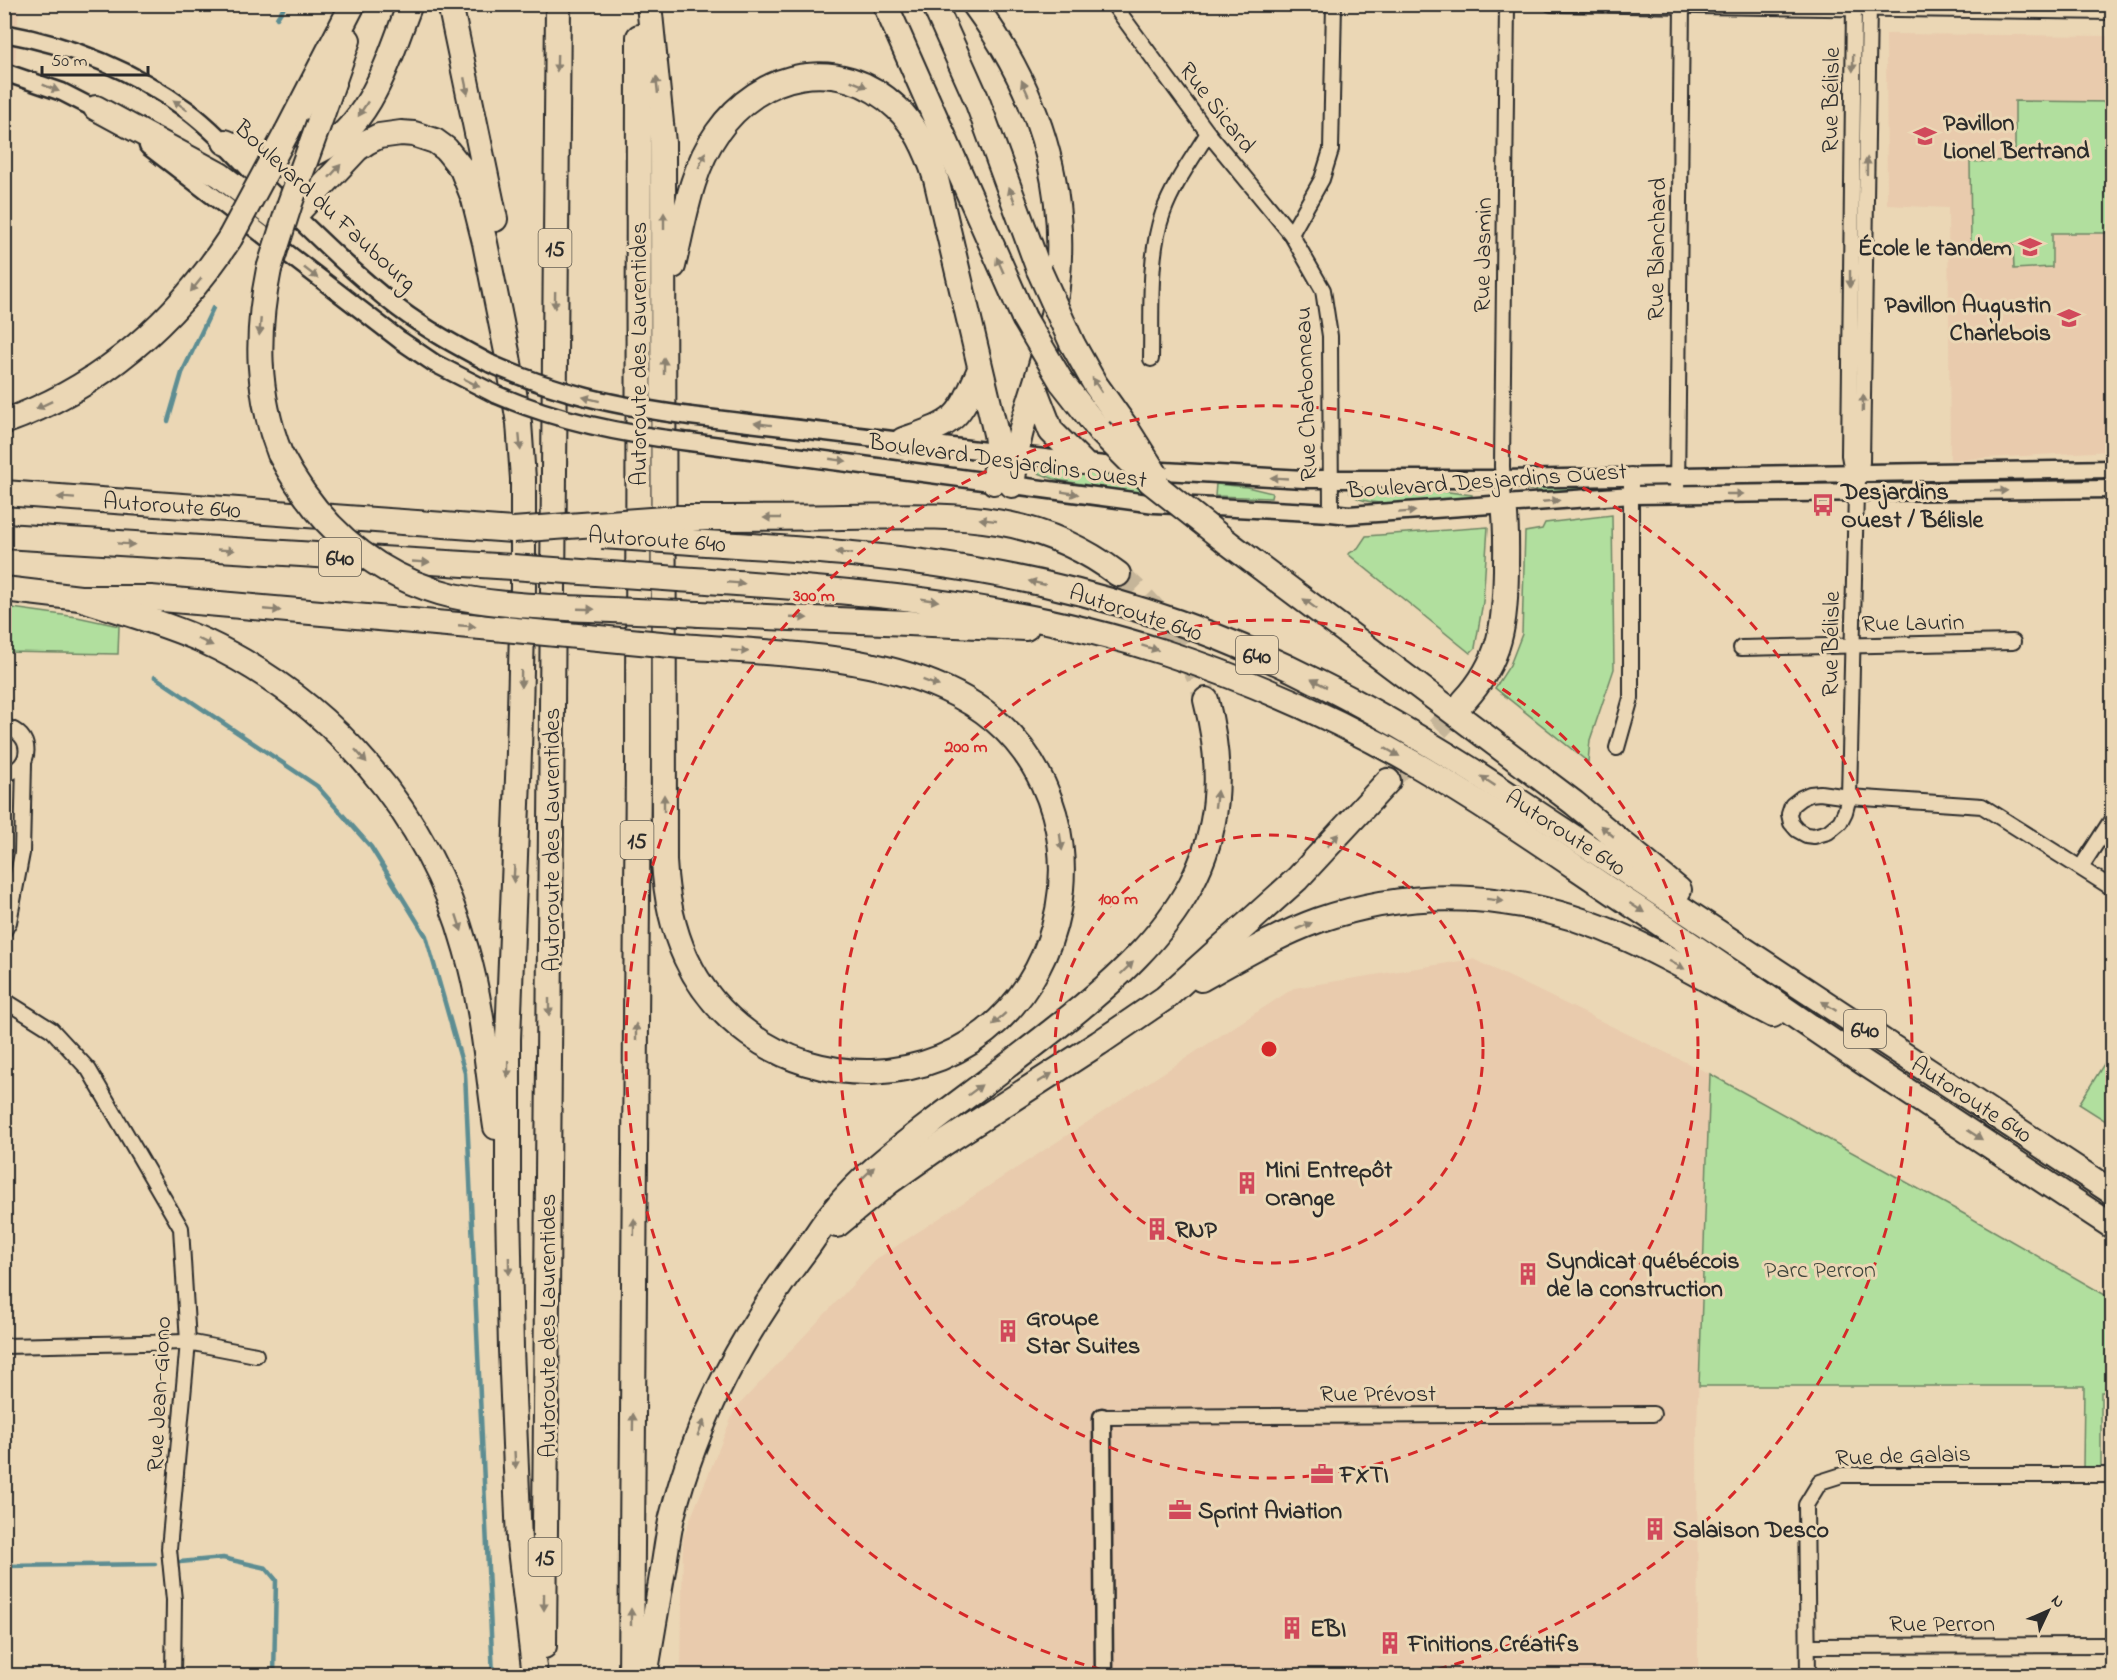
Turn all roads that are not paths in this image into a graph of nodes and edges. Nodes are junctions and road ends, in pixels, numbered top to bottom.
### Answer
1 (353, 4) edge
2 (360, 4) edge
3 (410, 4) edge
4 (450, 4) edge
5 (558, 4) edge
6 (639, 4) edge
7 (649, 4) edge
8 (885, 4) edge
9 (933, 4) edge
10 (974, 4) edge
11 (1113, 4) edge
12 (1334, 4) edge
13 (1508, 4) edge
14 (1551, 4) edge
15 (1682, 5) edge
16 (1854, 7) edge
17 (1869, 7) edge
18 (1975, 7) edge
19 (2112, 12) edge
20 (4, 33) edge
21 (4, 72) edge
22 (96, 108) junction
23 (1208, 133) junction
24 (225, 142) junction
25 (1851, 197) junction
26 (1866, 197) junction
27 (296, 214) junction
28 (1291, 234) junction
29 (664, 301) junction
30 (1151, 359) dead end
31 (980, 369) junction
32 (1035, 390) junction
33 (690, 416) joint
34 (4, 422) edge
35 (903, 440) junction
36 (1007, 453) junction
37 (1082, 462) junction
38 (2112, 469) edge
39 (1856, 473) junction
40 (1676, 475) junction
41 (1631, 476) junction
42 (1330, 479) junction
43 (1503, 479) junction
44 (1003, 483) junction
45 (2112, 489) edge
46 (554, 492) junction
47 (1856, 492) junction
48 (4, 494) edge
49 (1677, 494) junction
50 (1632, 495) junction
51 (1170, 497) junction
52 (1504, 505) junction
53 (1331, 513) junction
54 (678, 529) junction
55 (4, 536) edge
56 (1118, 574) tunnel mouth
57 (4, 589) edge
58 (80, 598) junction
59 (1094, 632) junction
60 (2013, 642) dead end
61 (1852, 645) junction
62 (1741, 648) dead end
63 (1206, 700) tunnel mouth
64 (1464, 701) tunnel mouth
65 (4, 728) edge
66 (1617, 748) dead end
67 (24, 763) junction
68 (4, 774) edge
69 (1388, 781) tunnel mouth
70 (2112, 819) edge
71 (2081, 867) junction
72 (2112, 888) edge
73 (4, 931) edge
74 (1765, 963) junction
75 (1165, 998) junction
76 (4, 1000) edge
77 (1860, 1060) junction
78 (2112, 1192) edge
79 (508, 1207) junction
80 (2112, 1226) edge
81 (805, 1251) junction
82 (188, 1342) junction
83 (4, 1346) edge
84 (256, 1355) dead end
85 (1653, 1414) dead end
86 (1102, 1417) joint
87 (2112, 1475) edge
88 (2112, 1645) edge
89 (1808, 1646) junction
90 (173, 1676) edge
91 (535, 1676) edge
92 (544, 1676) edge
93 (631, 1676) edge
94 (645, 1676) edge
95 (1104, 1676) edge
96 (1808, 1676) edge

1 -> 34 highway, bridge
2 -> 59 highway, bridge
3 -> 24 highway
4 -> 46 highway
5 -> 46 highway, Autoroute des Laurentides / 15
93 -> 6 highway, Autoroute des Laurentides / 15
29 -> 7 highway
51 -> 8 highway, bridge
51 -> 9 highway, bridge
32 -> 10 highway
11 - 23 street, Rue Sicard
12 - 28 street
13 - 43 street, Rue Jasmin
14 - 15 street
15 - 16 street
15 - 40 street, Rue Blanchard
16 - 17 street
16 -> 25 street, Rue Bélisle
17 - 18 street
26 -> 17 street, Rue Bélisle
18 - 19 street
24 -> 20 street, Boulevard du Faubourg
21 -> 22 street
22 - 27 highway
22 -> 44 street, Boulevard Desjardins Ouest, bridge
23 - 28 street, Rue Sicard
23 - 30 street
24 - 27 street, Boulevard du Faubourg
25 - 26 street
25 -> 39 street, Rue Bélisle
39 -> 26 street, Rue Bélisle
33 -> 27 street, Boulevard du Faubourg, bridge
27 -> 79 highway
28 - 42 street, Rue Charbonneau
29 -> 31 highway
58 -> 29 highway, bridge
31 - 35 highway
31 - 36 highway
32 - 36 highway
32 - 37 highway
35 -> 33 street, Boulevard Desjardins Ouest
35 - 36 street, Boulevard Desjardins Ouest
36 - 37 street, Boulevard Desjardins Ouest
36 - 44 highway
42 -> 37 street, Boulevard Desjardins Ouest
38 - 39 street, Boulevard Desjardins Ouest
39 - 40 street, Boulevard Desjardins Ouest
39 - 47 street, Rue Bélisle
40 - 41 street, Boulevard Desjardins Ouest
40 - 49 street, Rue Blanchard
41 - 43 street, Boulevard Desjardins Ouest
41 - 50 street
42 - 43 street, Boulevard Desjardins Ouest
42 - 53 street, Rue Charbonneau
43 - 52 street, Rue Jasmin
44 -> 53 street, Boulevard Desjardins Ouest
47 -> 45 street, Boulevard Desjardins Ouest
46 -> 92 highway, Autoroute des Laurentides / 15
49 -> 47 street, Boulevard Desjardins Ouest
47 - 61 street, Rue Bélisle
54 -> 48 highway, Autoroute 640 / 640, bridge
49 - 50 street, Boulevard Desjardins Ouest
52 -> 50 street, Boulevard Desjardins Ouest
50 - 66 street
74 -> 51 highway, bridge
53 -> 52 street, Boulevard Desjardins Ouest
52 - 64 highway
56 -> 54 highway
74 -> 54 highway, Autoroute 640 / 640
55 -> 59 highway, Autoroute 640 / 640, bridge
57 - 58 highway
58 -> 79 highway
59 -> 77 highway, Autoroute 640 / 640
60 - 61 street, Rue Laurin
61 - 62 street, Rue Laurin
61 - 71 street, Rue Bélisle
81 -> 63 highway
65 - 67 street
67 - 68 street
67 - 73 street
75 -> 69 highway
70 - 71 street
71 - 72 street
78 -> 74 highway, Autoroute 640 / 640
75 -> 77 highway
81 -> 75 highway
76 - 82 street, Rue Jean-Giono
77 -> 80 highway, Autoroute 640 / 640
79 -> 91 highway
94 -> 81 highway
82 - 83 street
82 - 84 street
82 - 90 street, Rue Jean-Giono
85 - 86 street, Rue Prévost
86 - 95 street
87 - 89 street, Rue de Galais
88 - 89 street, Rue Perron
89 - 96 street, Rue de Galais

